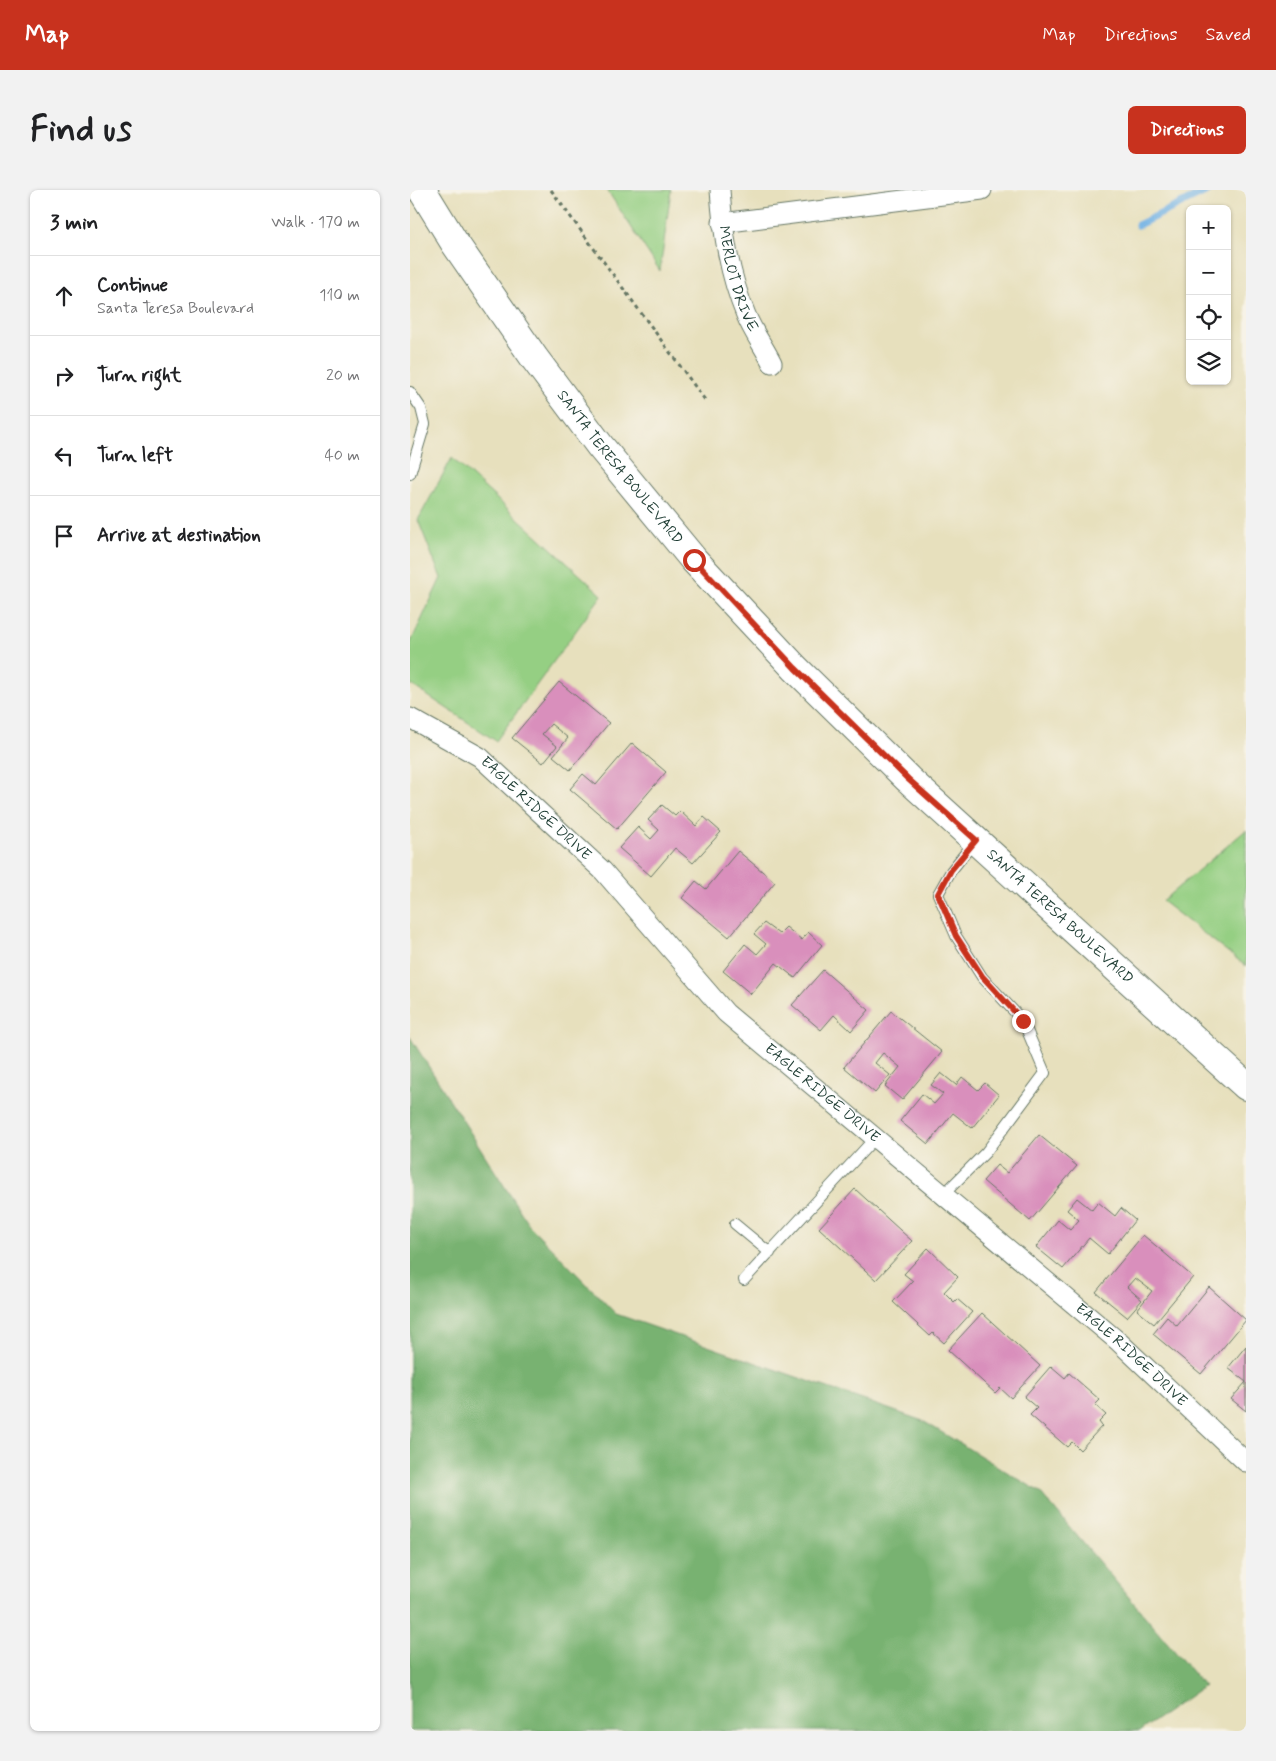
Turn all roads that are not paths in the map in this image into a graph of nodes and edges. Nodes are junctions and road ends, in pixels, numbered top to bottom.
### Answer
1 (422, 190) edge
2 (720, 190) edge
3 (982, 190) edge
4 (722, 222) junction
5 (772, 363) dead end
6 (410, 392) edge
7 (410, 474) edge
8 (410, 718) edge
9 (976, 840) junction
10 (1246, 1086) edge
11 (875, 1138) junction
12 (944, 1195) junction
13 (736, 1224) dead end
14 (770, 1252) junction
15 (744, 1280) dead end
16 (1246, 1462) edge

1 - 9 main road, SANTA TERESA BOULEVARD
2 - 4 street, MERLOT DRIVE
3 - 4 street
4 - 5 street, MERLOT DRIVE
6 - 7 lane
8 - 11 street, EAGLE RIDGE DRIVE
9 - 10 main road, SANTA TERESA BOULEVARD
9 - 12 lane
11 - 12 street, EAGLE RIDGE DRIVE
11 - 14 lane
12 - 16 street, EAGLE RIDGE DRIVE
13 - 14 lane
14 - 15 lane

